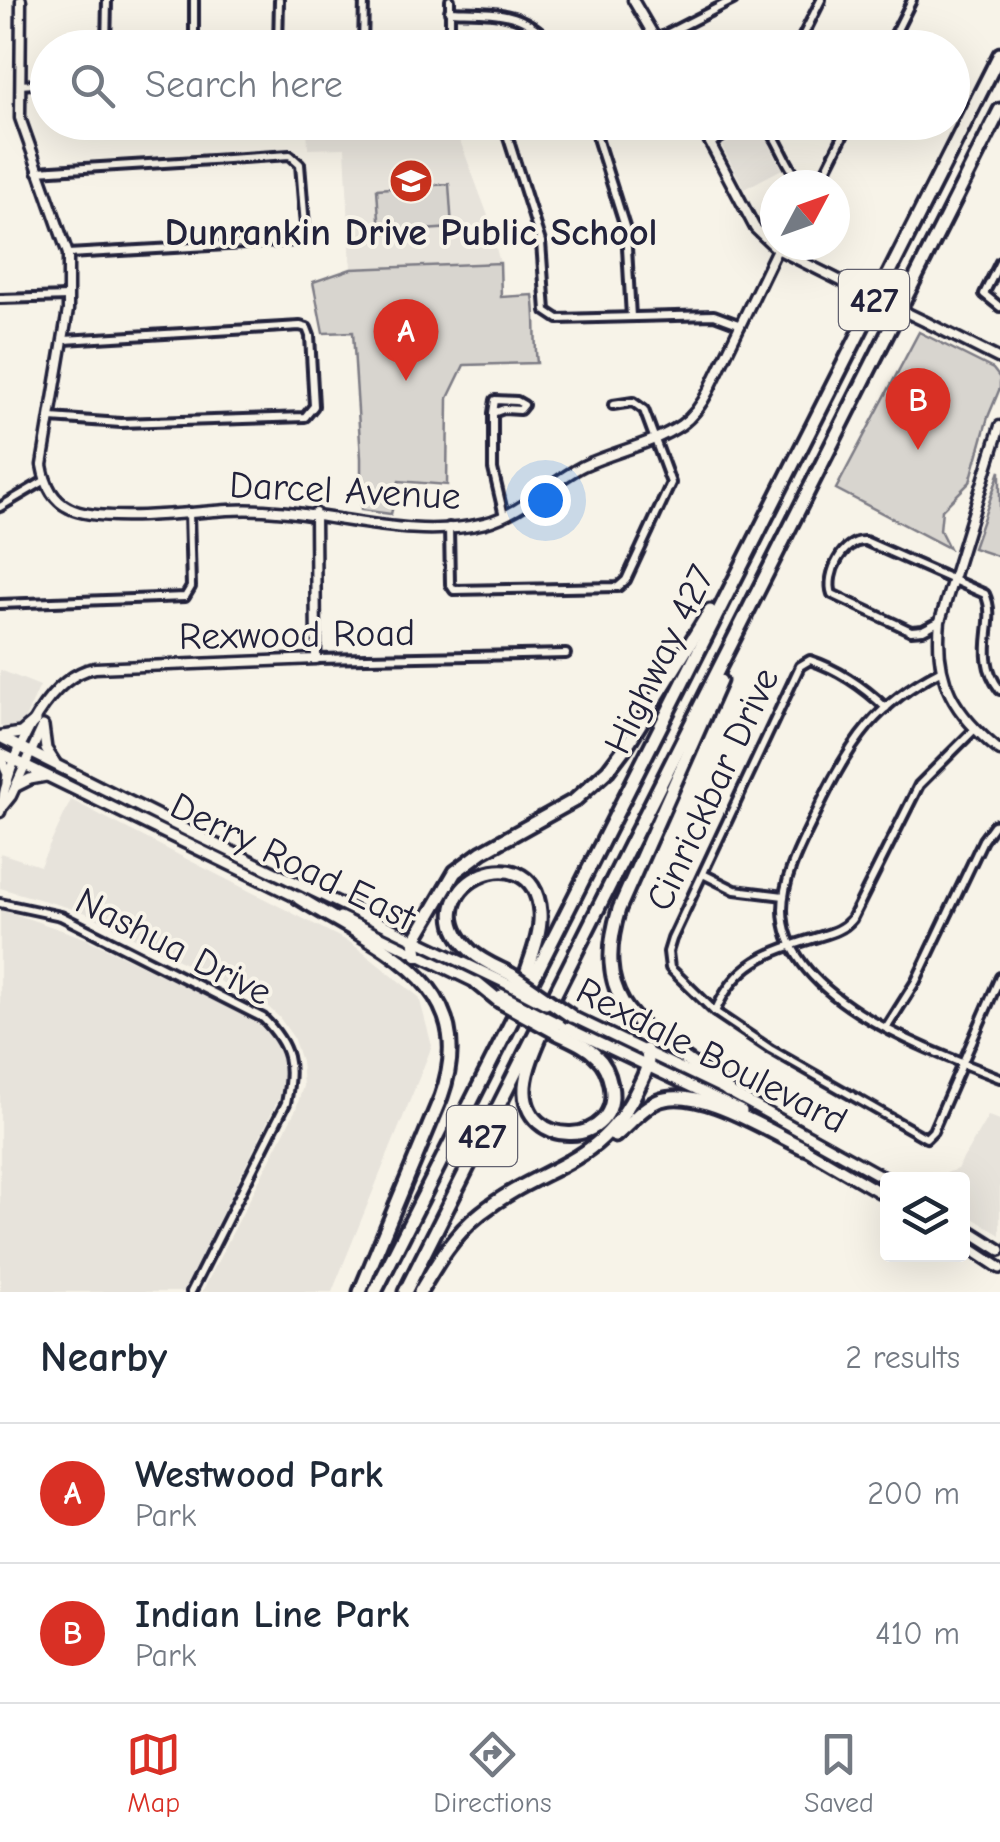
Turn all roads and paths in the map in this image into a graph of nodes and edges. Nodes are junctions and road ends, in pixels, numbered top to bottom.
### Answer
1 (21, 0) edge
2 (107, 0) edge
3 (194, 0) edge
4 (279, 0) edge
5 (364, 0) edge
6 (450, 0) edge
7 (633, 0) edge
8 (733, 0) edge
9 (821, 0) edge
10 (912, 0) edge
11 (450, 11) junction
12 (106, 30) edge
13 (194, 30) edge
14 (278, 30) edge
15 (363, 30) edge
16 (450, 30) edge
17 (537, 30) edge
18 (651, 30) edge
19 (681, 30) edge
20 (806, 30) edge
21 (897, 30) edge
22 (1000, 54) edge
23 (30, 84) edge
24 (20, 85) junction
25 (1000, 110) edge
26 (970, 113) edge
27 (509, 140) edge
28 (598, 140) edge
29 (708, 140) edge
30 (717, 140) edge
31 (778, 140) edge
32 (841, 140) edge
33 (956, 140) edge
34 (710, 144) junction
35 (793, 170) edge
36 (826, 170) edge
37 (37, 171) junction
38 (760, 232) edge
39 (68, 254) junction
40 (772, 260) edge
41 (799, 260) edge
42 (1000, 262) edge
43 (68, 296) junction
44 (0, 299) edge
45 (1000, 307) edge
46 (631, 317) junction
47 (740, 325) junction
48 (64, 340) junction
49 (1000, 359) edge
50 (613, 404) dead end
51 (493, 414) dead end
52 (51, 418) junction
53 (1000, 426) edge
54 (657, 438) junction
55 (44, 481) junction
56 (0, 508) edge
57 (189, 512) junction
58 (315, 513) junction
59 (504, 516) junction
60 (449, 527) junction
61 (748, 547) junction
62 (952, 580) junction
63 (0, 604) edge
64 (749, 609) junction
65 (940, 621) junction
66 (923, 630) junction
67 (938, 642) junction
68 (566, 654) dead end
69 (316, 659) junction
70 (940, 672) junction
71 (1000, 690) edge
72 (886, 708) junction
73 (39, 723) junction
74 (974, 730) junction
75 (0, 736) edge
76 (26, 750) junction
77 (1000, 751) edge
78 (0, 754) edge
79 (20, 763) junction
80 (56, 765) junction
81 (47, 776) junction
82 (12, 784) junction
83 (1, 809) edge
84 (1000, 823) edge
85 (703, 874) junction
86 (784, 896) junction
87 (299, 898) junction
88 (0, 903) edge
89 (415, 940) junction
90 (791, 945) junction
91 (417, 955) junction
92 (1000, 976) edge
93 (510, 979) junction
94 (561, 980) junction
95 (477, 983) joint
96 (715, 1012) junction
97 (512, 1020) junction
98 (562, 1024) junction
99 (887, 1027) junction
100 (646, 1050) junction
101 (965, 1063) junction
102 (648, 1066) junction
103 (1000, 1078) edge
104 (728, 1092) junction
105 (804, 1148) junction
106 (586, 1152) junction
107 (880, 1176) edge
108 (880, 1192) edge
109 (970, 1231) edge
110 (970, 1248) edge
111 (1000, 1250) edge
112 (1000, 1268) edge
113 (191, 1292) edge
114 (360, 1292) edge
115 (375, 1292) edge
116 (404, 1292) edge
117 (420, 1292) edge

1 - 24 street
2 - 12 street
3 - 13 street
4 - 14 street
5 - 15 street
6 - 11 street
7 - 18 street
8 - 19 street
9 - 20 street
10 - 21 street
11 - 16 street
11 - 17 street
22 - 26 highway, Highway 427 / 427
23 - 24 street
24 - 37 street
25 - 64 highway, Highway 427 / 427
27 - 46 street
28 - 46 street
29 - 34 street
30 - 34 street
31 - 35 street
32 - 36 street
33 - 61 highway, Highway 427 / 427
34 - 38 street
37 - 39 street
37 - 39 street
39 - 43 street
40 - 47 street, Darcel Avenue
41 - 49 street, bridge
42 - 45 street
43 - 44 street
43 - 48 street
46 - 47 street
47 - 54 street, Darcel Avenue
48 - 52 street
48 - 52 street
50 - 54 street
51 - 59 street
52 - 55 street
53 - 62 street
54 - 59 street, Darcel Avenue
54 - 60 street
55 - 56 street
55 - 57 street, Darcel Avenue
57 - 58 street, Darcel Avenue
57 - 63 street
58 - 60 street, Darcel Avenue
58 - 69 street
59 - 60 street, Darcel Avenue
61 - 89 highway
61 - 97 highway, Highway 427 / 427
62 - 65 street
62 - 66 street
62 - 71 street
64 - 94 highway, Highway 427 / 427
64 - 104 highway
65 - 66 street
65 - 67 street
66 - 67 street
67 - 70 street
68 - 69 street, Rexwood Road
69 - 73 street, Rexwood Road
70 - 72 street
70 - 74 street
72 - 85 street, Cinrickbar Drive
72 - 86 street
73 - 75 main road
73 - 76 street, Rexwood Road
73 - 80 main road
74 - 77 street
74 - 90 street
75 - 76 main road, Derry Road East
76 - 79 street, Rexwood Road
76 - 80 main road, Derry Road East
78 - 79 main road, Derry Road East
78 - 82 main road
79 - 81 main road, Derry Road East
79 - 82 street, Rexwood Road
80 - 89 main road, Derry Road East
81 - 82 main road
81 - 87 main road, Derry Road East
82 - 83 street, Rexwood Road
84 - 99 street
85 - 86 street
85 - 96 street, Cinrickbar Drive
86 - 90 street
87 - 91 main road, Derry Road East
87 - 114 highway
88 - 113 street, Nashua Drive
89 - 91 highway
89 - 93 main road, Derry Road East
90 - 96 street
90 - 99 street
91 - 95 main road, Derry Road East
92 - 101 street, Cinrickbar Drive
93 - 97 highway
93 - 98 highway, bridge
94 - 98 highway
94 - 116 highway, Highway 427 / 427
95 - 98 highway, bridge
96 - 101 street, Cinrickbar Drive
97 - 115 highway, Highway 427 / 427
98 - 100 main road, Rexdale Boulevard
98 - 102 main road, Rexdale Boulevard
99 - 101 street
100 - 102 highway
100 - 104 main road, Rexdale Boulevard
101 - 103 street
102 - 105 main road, Rexdale Boulevard
102 - 106 highway
104 - 107 main road, Rexdale Boulevard
105 - 106 highway
105 - 108 main road, Rexdale Boulevard
106 - 117 highway
109 - 111 main road
110 - 112 main road

